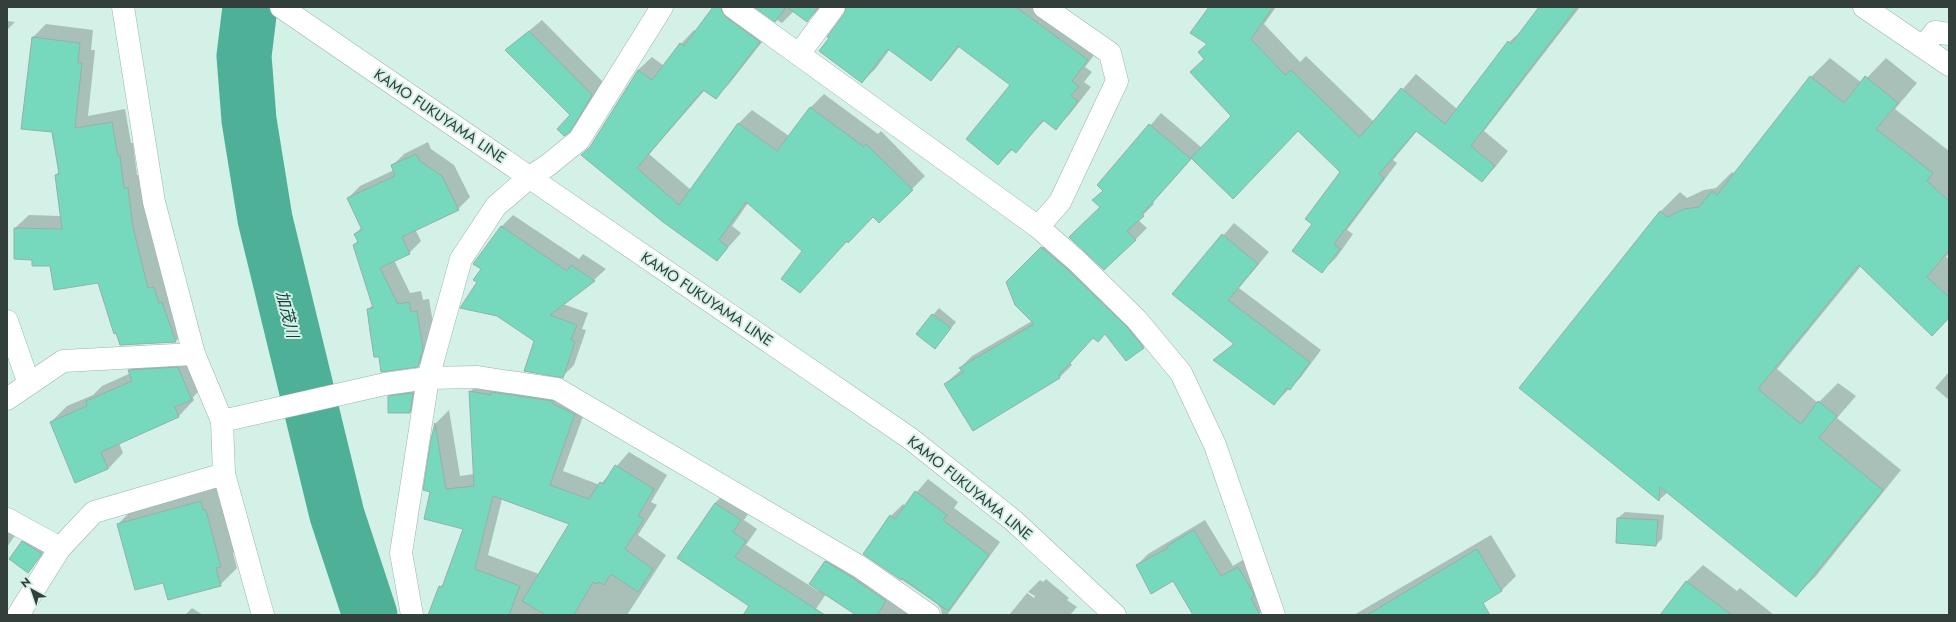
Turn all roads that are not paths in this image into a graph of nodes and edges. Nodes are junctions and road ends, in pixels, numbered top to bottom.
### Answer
1 (123, 7) edge
2 (281, 7) edge
3 (662, 7) edge
4 (734, 7) edge
5 (834, 7) edge
6 (1044, 7) edge
7 (1864, 7) edge
8 (1949, 34) edge
9 (1923, 47) junction
10 (798, 54) junction
11 (1949, 65) edge
12 (530, 177) junction
13 (1038, 228) junction
14 (7, 321) edge
15 (194, 354) junction
16 (428, 378) junction
17 (29, 384) junction
18 (7, 399) edge
19 (222, 421) junction
20 (224, 474) junction
21 (7, 519) edge
22 (60, 548) junction
23 (18, 615) edge
24 (263, 615) edge
25 (412, 615) edge
26 (929, 615) edge
27 (1114, 615) edge
28 (1274, 615) edge

1 - 15 street
2 - 12 street, KAMO FUKUYAMA LINE
3 - 12 street
4 - 10 street
5 - 10 street
6 - 13 street
7 - 9 street
8 - 9 street
9 - 11 street
10 - 13 street
12 - 16 street
12 - 27 street, KAMO FUKUYAMA LINE
13 - 28 street
14 - 17 street
15 - 17 street
15 - 19 street
16 - 19 street
16 - 25 street
16 - 26 street
17 - 18 street
19 - 20 street
20 - 22 street
20 - 24 street
21 - 22 street
22 - 23 street

